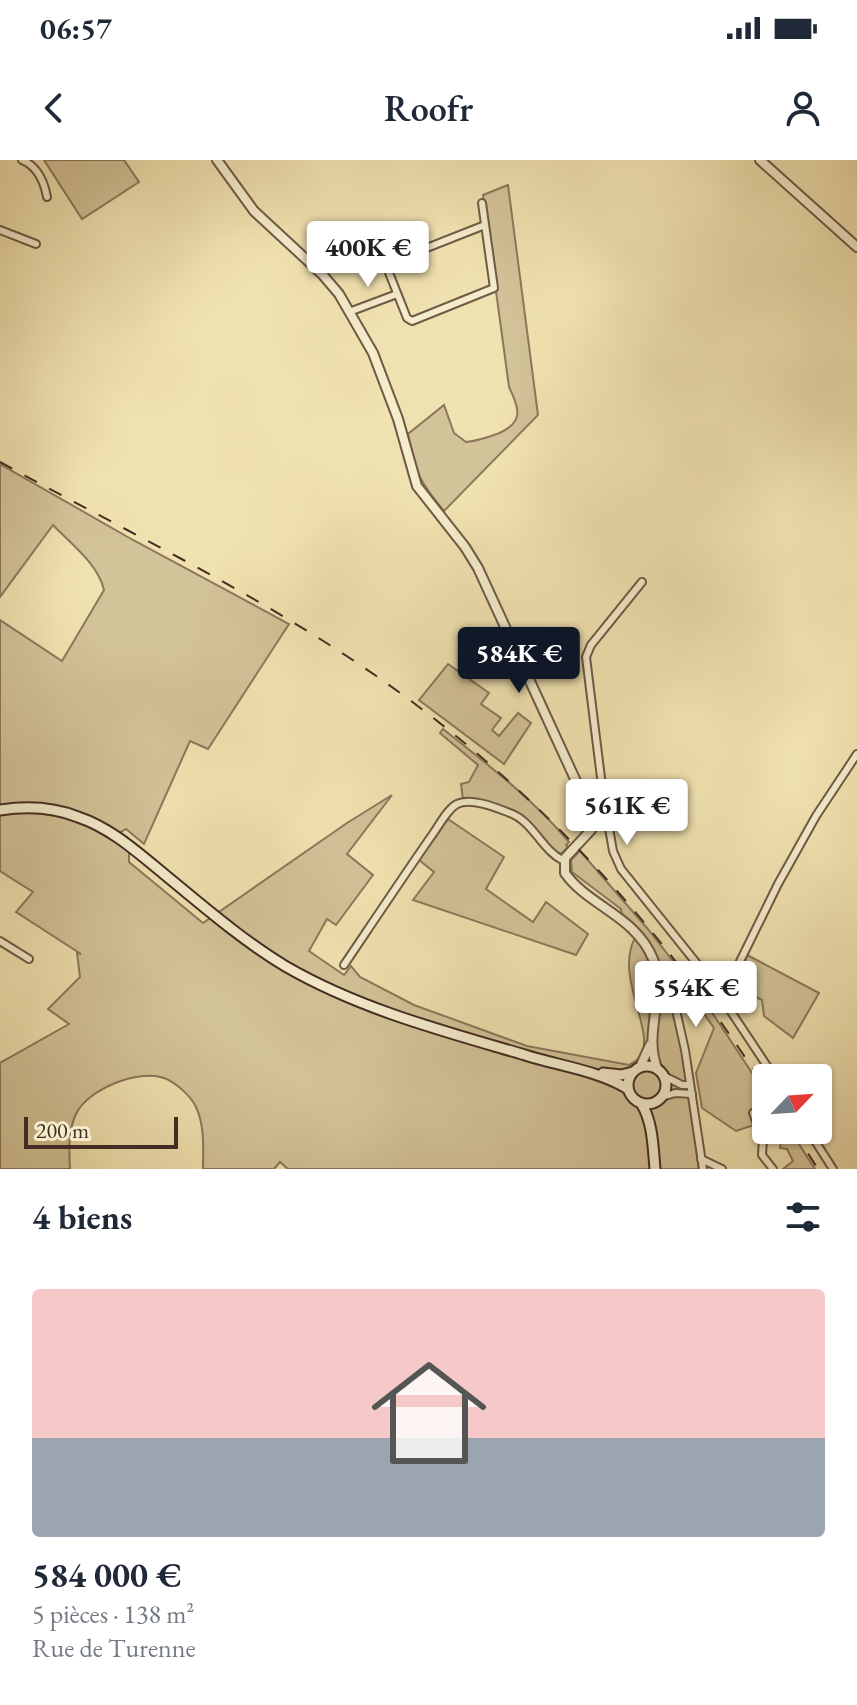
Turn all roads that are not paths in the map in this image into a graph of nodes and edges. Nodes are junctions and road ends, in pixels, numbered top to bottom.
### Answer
1 (22, 160) edge
2 (217, 160) edge
3 (760, 160) edge
4 (47, 197) dead end
5 (482, 203) dead end
6 (485, 225) junction
7 (0, 230) edge
8 (376, 240) dead end
9 (36, 244) dead end
10 (857, 247) edge
11 (386, 264) junction
12 (397, 294) junction
13 (349, 312) junction
14 (642, 582) dead end
15 (857, 754) edge
16 (0, 810) edge
17 (593, 825) junction
18 (608, 825) junction
19 (564, 861) junction
20 (0, 941) edge
21 (29, 959) dead end
22 (344, 965) dead end
23 (657, 997) junction
24 (722, 998) junction
25 (653, 1037) junction
26 (766, 1064) edge
27 (636, 1070) junction
28 (587, 1072) junction
29 (661, 1073) junction
30 (628, 1089) junction
31 (691, 1090) junction
32 (659, 1099) junction
33 (641, 1103) junction
34 (652, 1139) junction
35 (763, 1144) edge
36 (817, 1144) edge
37 (701, 1159) junction
38 (655, 1169) edge
39 (703, 1169) edge
40 (722, 1169) edge
41 (773, 1169) edge
42 (833, 1169) edge

1 - 4 street
2 - 13 street
3 - 10 street
5 - 6 street
6 - 11 street
6 - 12 street
7 - 9 street
8 - 11 street
11 - 12 street
12 - 13 street
13 - 17 street
14 - 18 street
15 - 24 street
16 - 28 main road
17 - 18 street
17 - 19 street
18 - 24 street
19 - 22 street
19 - 23 street
20 - 21 street
23 - 25 street
23 - 31 street
24 - 26 street
25 - 27 street
25 - 29 street
27 - 28 main road
27 - 29 main road
27 - 30 main road
28 - 30 main road
29 - 31 street
29 - 32 main road
30 - 33 main road
31 - 32 street
31 - 37 street
32 - 33 main road
32 - 34 main road
33 - 34 main road
34 - 38 main road
35 - 41 street
36 - 42 street
37 - 39 street
37 - 40 street

